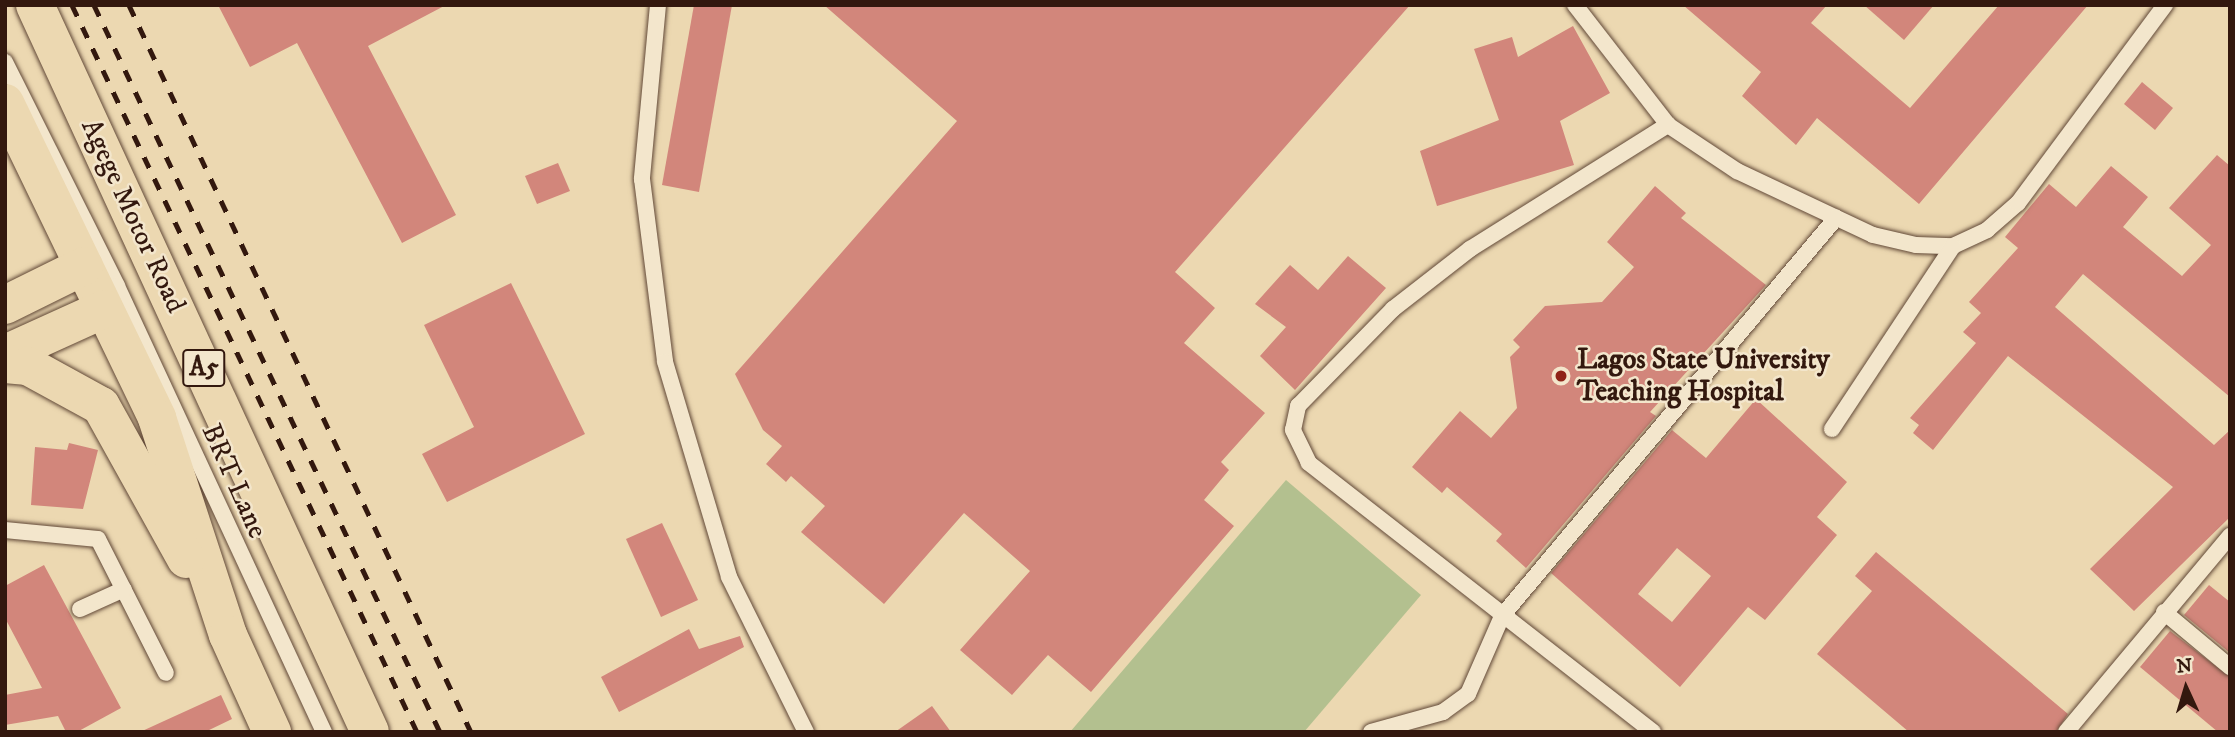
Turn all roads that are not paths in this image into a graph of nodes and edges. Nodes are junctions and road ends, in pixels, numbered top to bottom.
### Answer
1 (35, 5) edge
2 (658, 5) edge
3 (1575, 5) edge
4 (2165, 5) edge
5 (5, 62) edge
6 (5, 103) edge
7 (1668, 125) junction
8 (1836, 218) junction
9 (1953, 246) junction
10 (84, 266) junction
11 (5, 305) edge
12 (104, 309) junction
13 (5, 354) edge
14 (5, 364) edge
15 (1832, 429) dead end
16 (5, 530) edge
17 (2230, 536) edge
18 (124, 589) junction
19 (80, 609) dead end
20 (2164, 612) junction
21 (1502, 616) junction
22 (228, 635) junction
23 (2230, 667) edge
24 (166, 673) dead end
25 (272, 732) edge
26 (324, 732) edge
27 (370, 732) edge
28 (806, 732) edge
29 (1371, 732) edge
30 (1653, 732) edge
31 (2066, 732) edge

1 - 27 highway, Agege Motor Road / A5
2 - 28 lane
3 - 7 lane
4 - 9 lane
5 - 26 lane, BRT Lane
6 - 10 highway, A5
7 - 8 lane
7 - 21 lane
8 - 9 lane
8 - 21 lane
9 - 15 lane
10 - 11 highway
10 - 12 highway, A5
12 - 13 highway
12 - 22 highway, A5
14 - 22 highway
16 - 18 lane
17 - 20 lane
18 - 19 lane
18 - 24 lane
20 - 23 lane
20 - 31 lane
21 - 29 lane
21 - 30 lane
22 - 25 highway, A5

